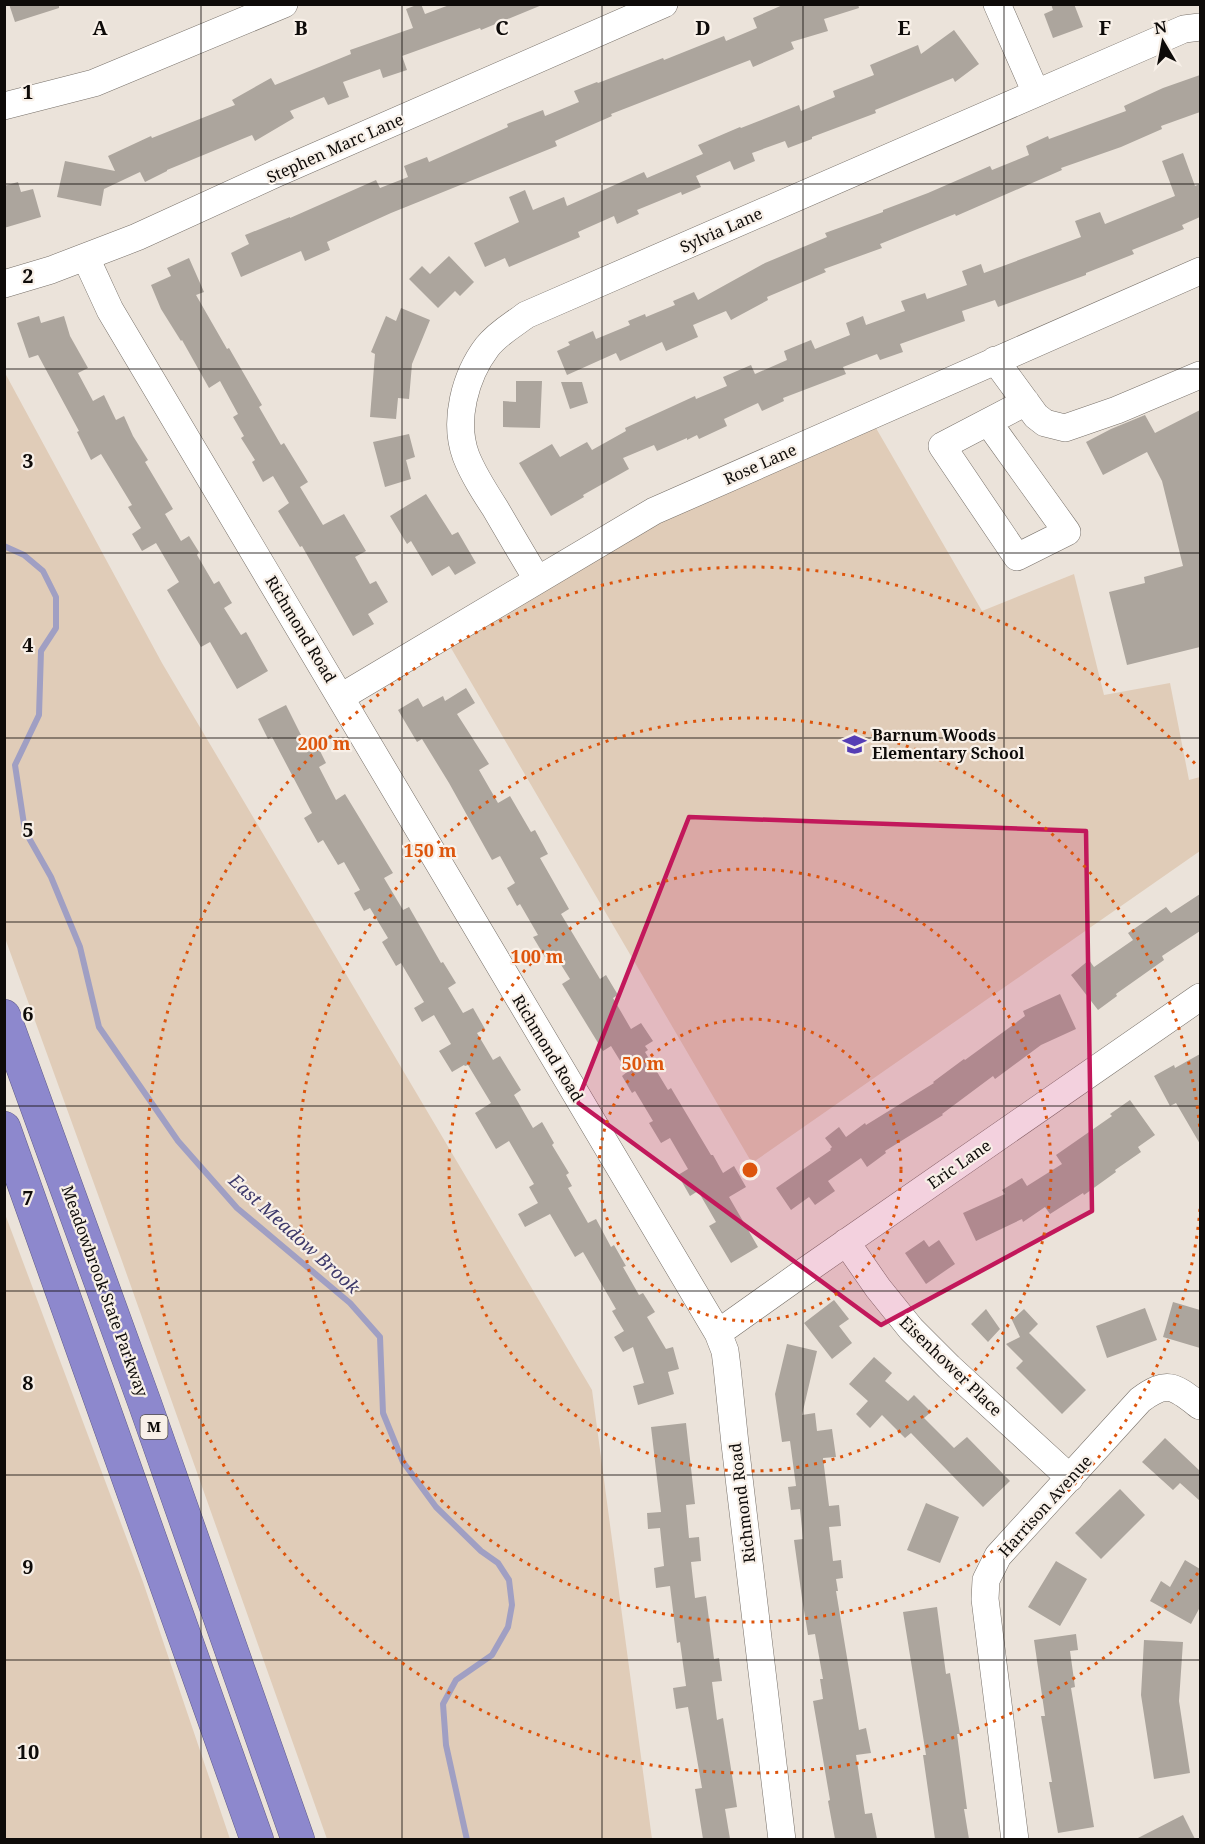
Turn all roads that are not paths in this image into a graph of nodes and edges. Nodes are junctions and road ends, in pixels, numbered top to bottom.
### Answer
1 (284, 4) edge
2 (664, 4) edge
3 (997, 4) edge
4 (1200, 27) edge
5 (1036, 93) junction
6 (4, 106) edge
7 (86, 258) junction
8 (1200, 271) edge
9 (4, 284) edge
10 (995, 360) junction
11 (1200, 375) edge
12 (1026, 402) junction
13 (988, 422) junction
14 (537, 579) junction
15 (341, 697) junction
16 (1200, 997) edge
17 (4, 1016) edge
18 (4, 1128) edge
19 (846, 1242) junction
20 (718, 1333) junction
21 (1200, 1406) edge
22 (1070, 1478) junction
23 (257, 1839) edge
24 (298, 1839) edge
25 (782, 1839) edge
26 (1014, 1839) edge

1 - 6 street
2 - 7 street, Stephen Marc Lane
3 - 5 street
4 - 5 street, Sylvia Lane
5 - 14 street, Sylvia Lane
7 - 9 street, Stephen Marc Lane
7 - 15 street, Richmond Road
8 - 10 street, Rose Lane
10 - 12 street
10 - 14 street, Rose Lane
11 - 12 street
12 - 13 street
13 - 13 street
14 - 15 street, Rose Lane
15 - 20 street, Richmond Road
16 - 19 street, Eric Lane
17 - 24 highway, Meadowbrook State Parkway / M
18 - 23 highway, M
19 - 20 street, Eric Lane
19 - 22 street, Eisenhower Place
20 - 25 street, Richmond Road
21 - 22 street, Harrison Avenue
22 - 26 street, Harrison Avenue

